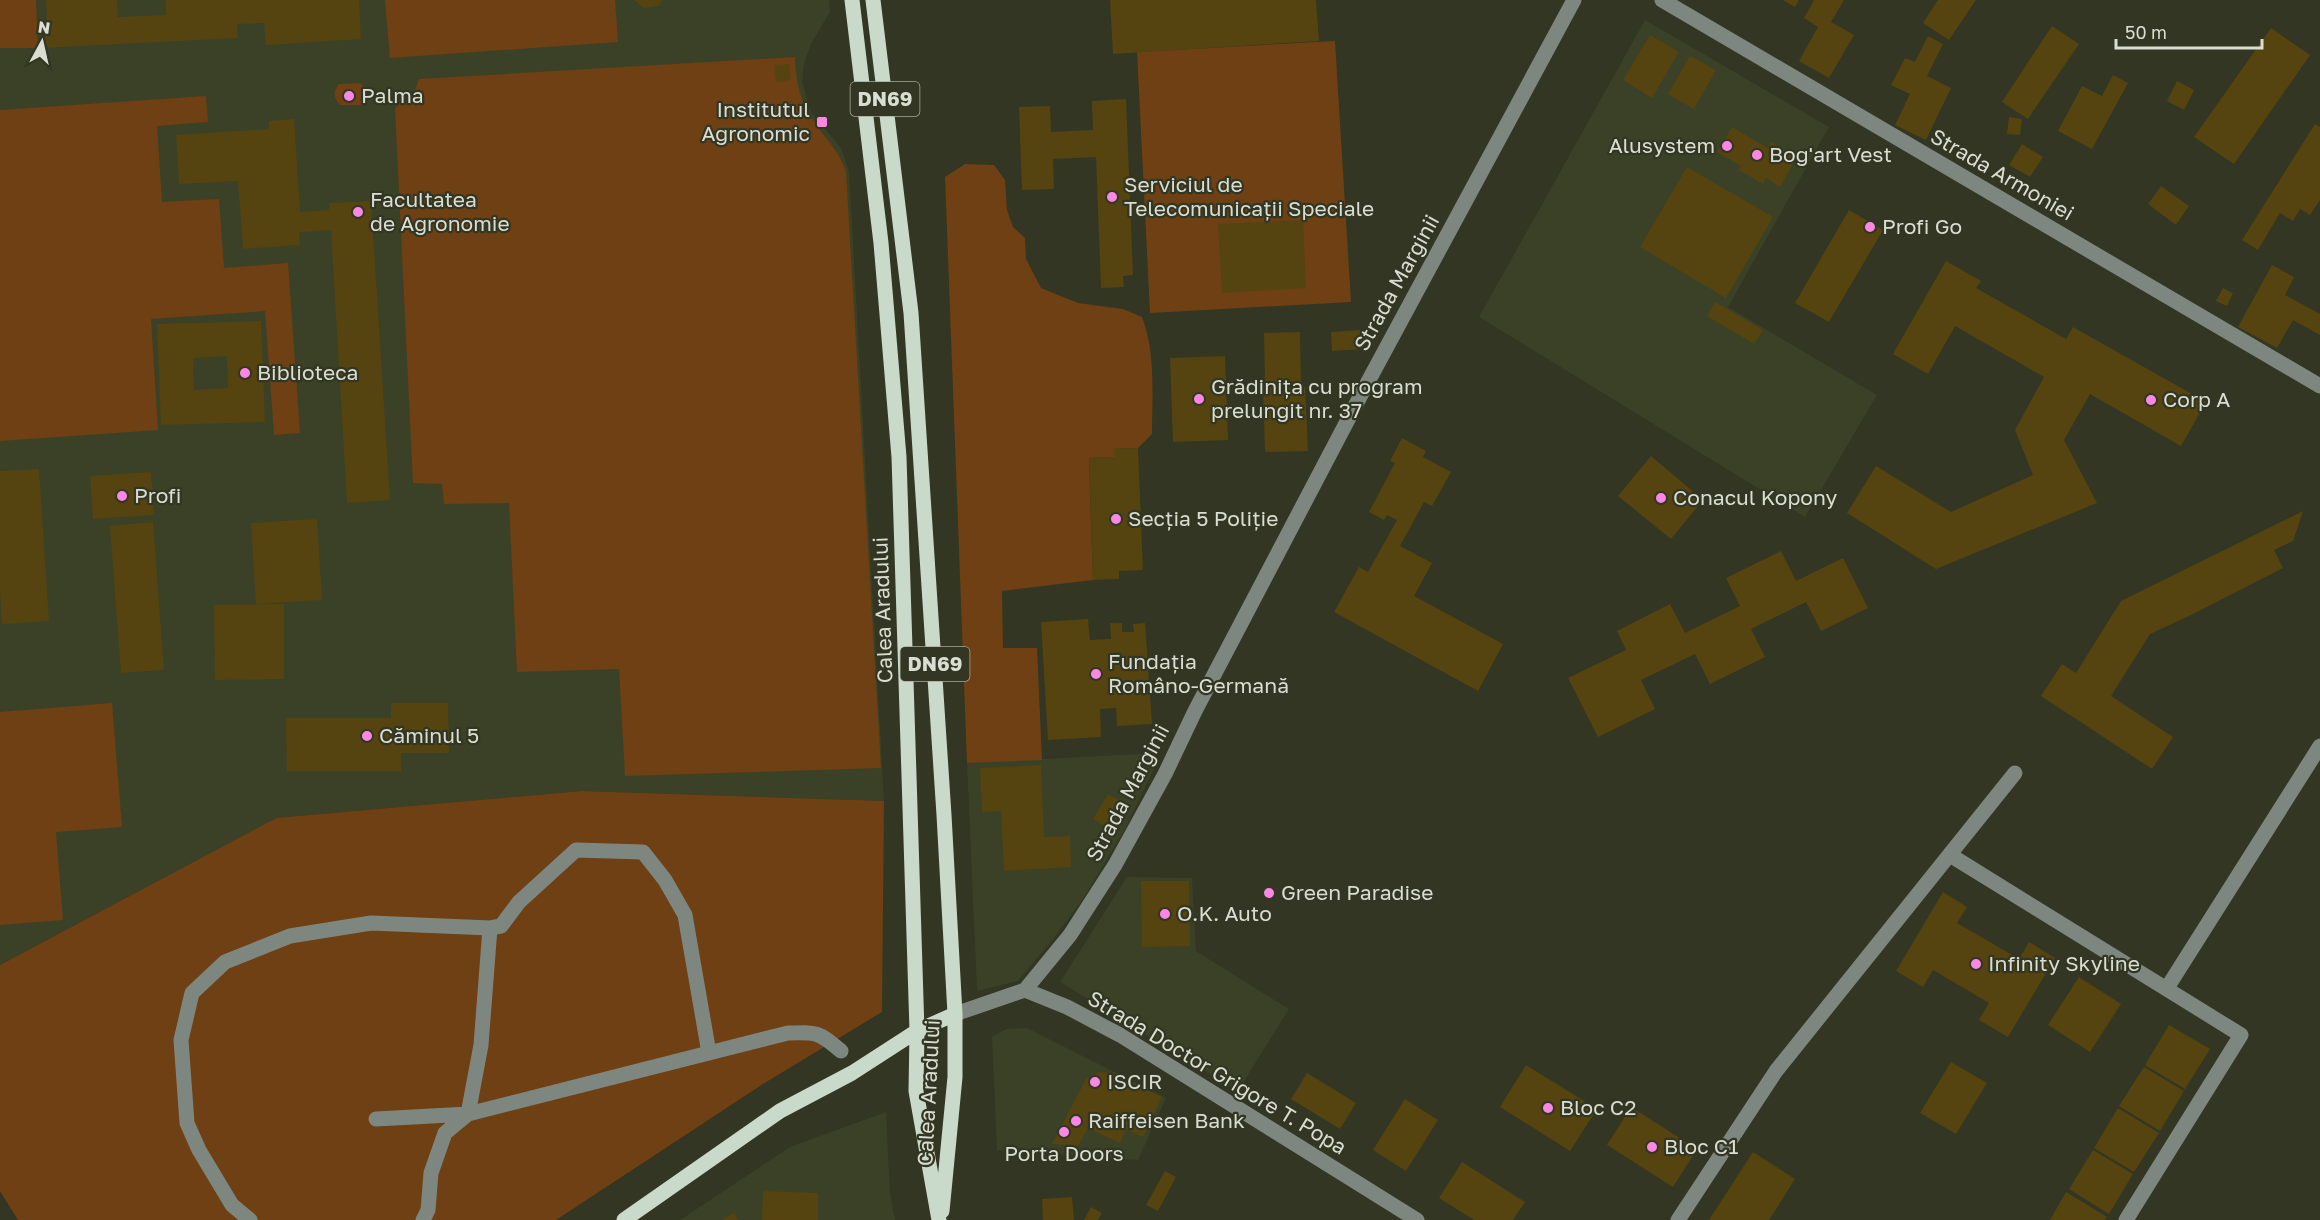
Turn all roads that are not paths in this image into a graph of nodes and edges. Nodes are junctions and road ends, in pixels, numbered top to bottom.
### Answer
1 (852, 0) edge
2 (873, 0) edge
3 (1574, 0) edge
4 (1662, 0) edge
5 (2320, 386) edge
6 (2320, 746) edge
7 (2015, 773) dead end
8 (1950, 855) junction
9 (490, 928) junction
10 (2167, 988) junction
11 (1025, 990) junction
12 (955, 1014) junction
13 (917, 1031) junction
14 (841, 1051) dead end
15 (709, 1053) junction
16 (468, 1114) junction
17 (376, 1119) dead end
18 (250, 1220) edge
19 (423, 1220) edge
20 (624, 1220) edge
21 (940, 1220) edge
22 (1417, 1220) edge
23 (1678, 1220) edge
24 (2126, 1220) edge

1 - 13 main road, Calea Aradului / DN69
2 - 12 main road, Calea Aradului / DN69
3 - 11 street, Strada Marginii
4 - 5 street, Strada Armoniei
6 - 10 street
7 - 8 street
8 - 10 street
8 - 23 street
9 - 15 street
9 - 16 street
9 - 18 street
10 - 24 street
11 - 12 street
11 - 22 street, Strada Doctor Grigore T. Popa
12 - 13 main road
12 - 21 main road, Calea Aradului / DN69
13 - 20 main road
13 - 21 main road, Calea Aradului / DN69
14 - 15 street
15 - 16 street
16 - 17 street
16 - 19 street

